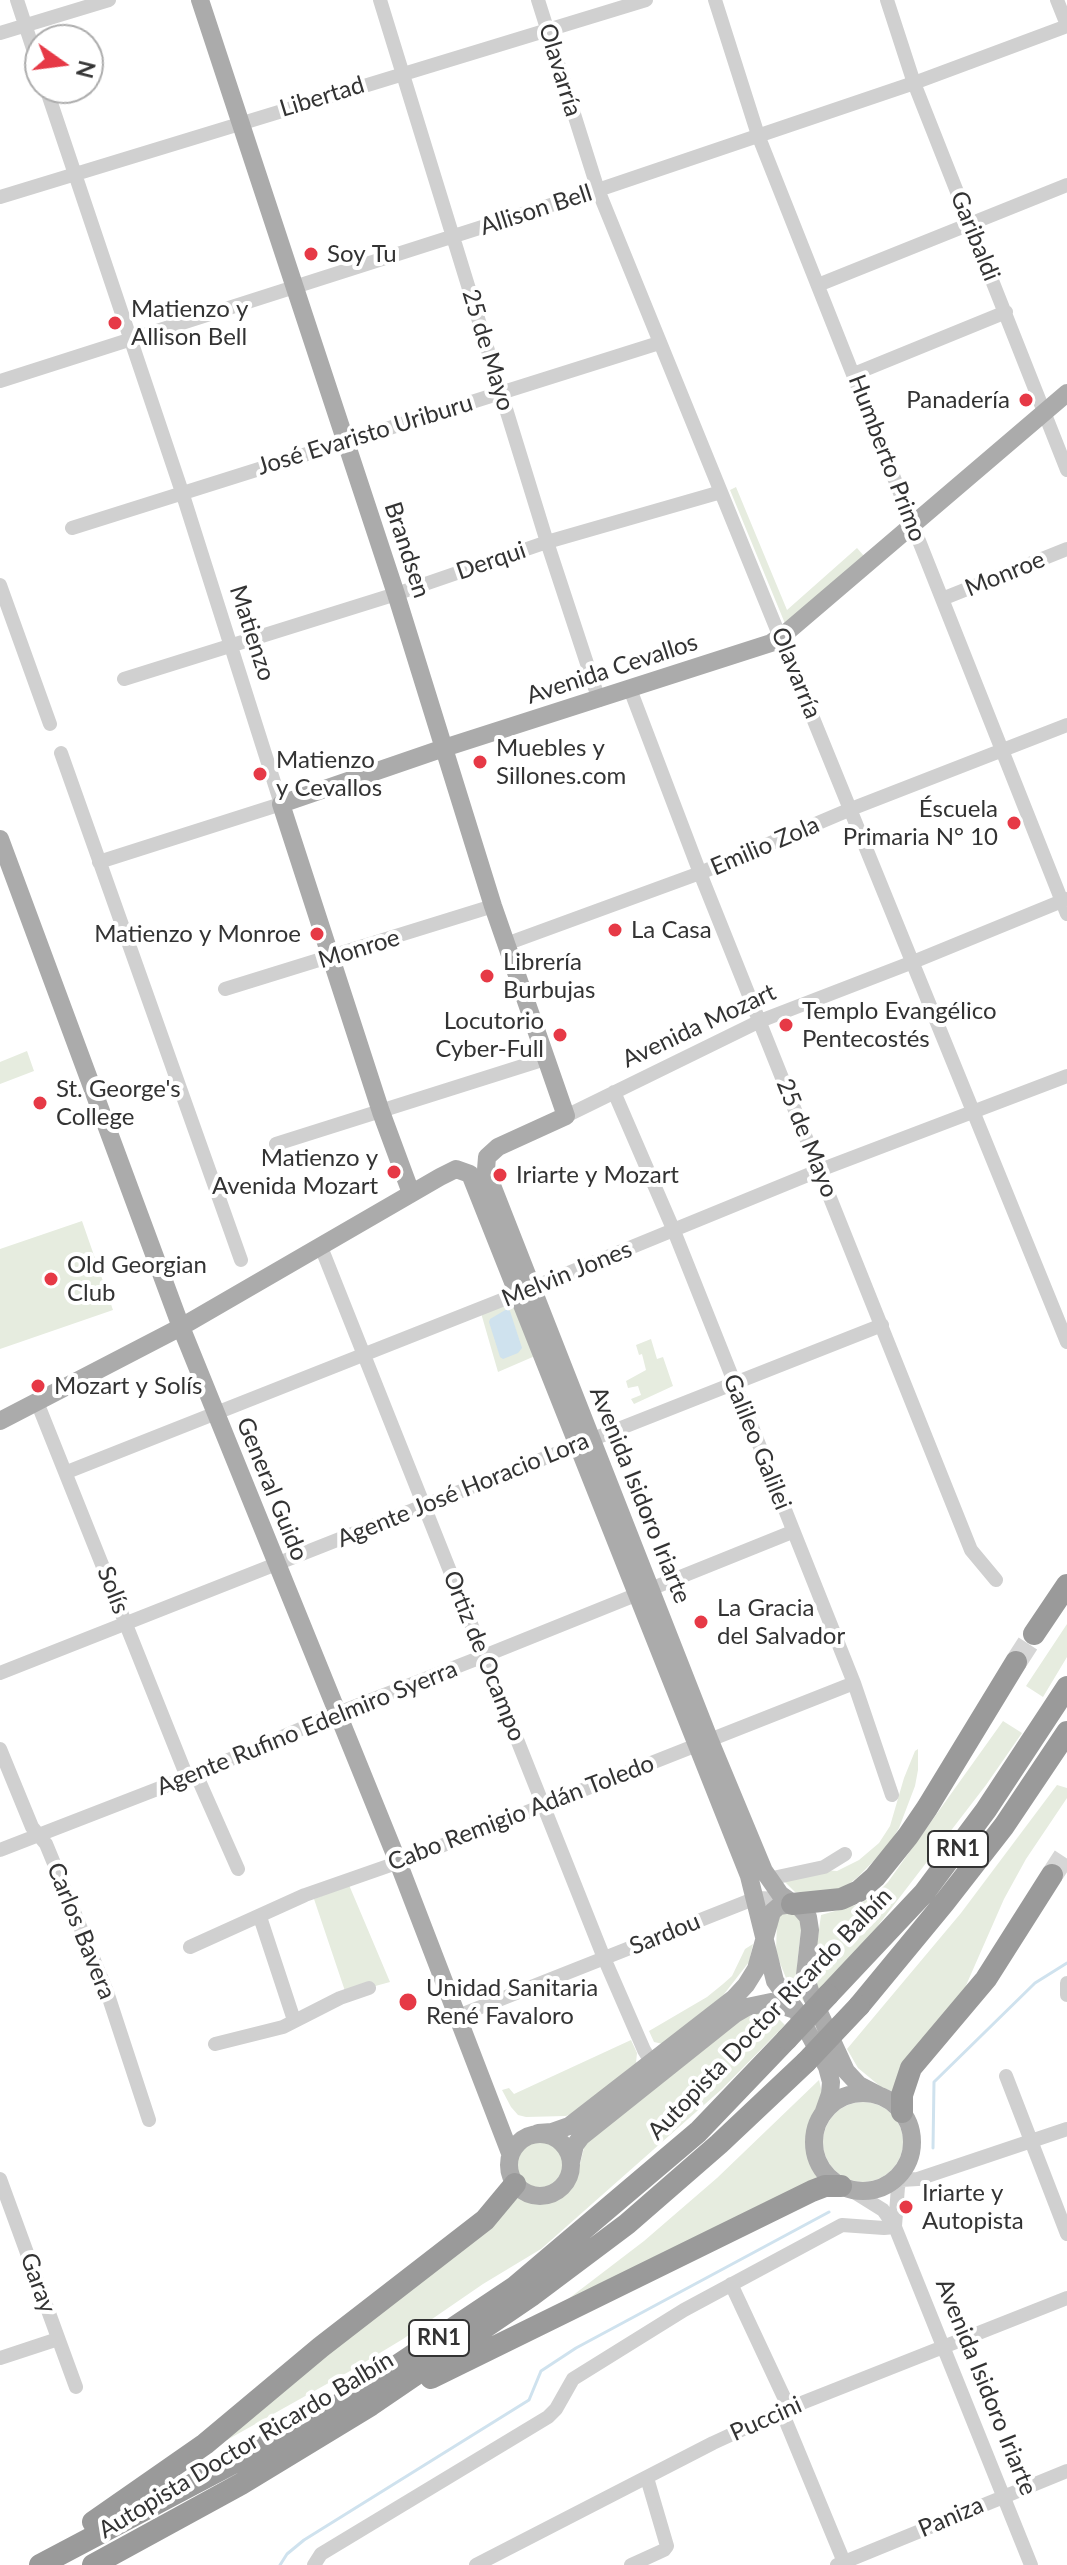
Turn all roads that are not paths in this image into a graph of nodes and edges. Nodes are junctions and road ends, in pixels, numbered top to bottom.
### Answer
1 (17, 0) edge
2 (109, 0) edge
3 (200, 0) edge
4 (380, 0) edge
5 (538, 0) edge
6 (646, 0) edge
7 (715, 0) edge
8 (887, 0) edge
9 (1057, 0) edge
10 (26, 24) edge
11 (29, 24) edge
12 (24, 26) edge
13 (1067, 26) edge
14 (547, 29) junction
15 (0, 33) edge
16 (403, 72) junction
17 (914, 83) junction
18 (51, 104) edge
19 (241, 122) junction
20 (758, 135) junction
21 (74, 174) junction
22 (1067, 185) edge
23 (598, 190) junction
24 (0, 197) edge
25 (970, 224) junction
26 (453, 236) junction
27 (818, 285) junction
28 (295, 286) junction
29 (1006, 312) junction
30 (130, 339) junction
31 (659, 343) junction
32 (854, 374) junction
33 (0, 381) edge
34 (501, 393) junction
35 (1067, 393) edge
36 (1045, 413) junction
37 (347, 442) junction
38 (1067, 470) edge
39 (182, 492) junction
40 (721, 492) junction
41 (913, 526) junction
42 (72, 528) dead end
43 (547, 542) junction
44 (1067, 549) edge
45 (0, 585) edge
46 (396, 594) junction
47 (942, 599) junction
48 (781, 638) junction
49 (230, 645) junction
50 (124, 679) dead end
51 (630, 689) junction
52 (599, 700) junction
53 (50, 724) dead end
54 (1067, 725) edge
55 (444, 748) junction
56 (1003, 751) junction
57 (61, 753) dead end
58 (281, 804) junction
59 (851, 809) junction
60 (0, 839) edge
61 (99, 862) junction
62 (700, 873) junction
63 (1065, 904) edge
64 (493, 906) junction
65 (506, 944) junction
66 (332, 958) junction
67 (913, 962) junction
68 (225, 989) dead end
69 (760, 1021) junction
70 (545, 1059) junction
71 (1067, 1076) edge
72 (614, 1092) junction
73 (381, 1112) junction
74 (973, 1112) junction
75 (566, 1116) junction
76 (276, 1144) dead end
77 (490, 1153) joint
78 (820, 1170) junction
79 (411, 1193) junction
80 (674, 1231) junction
81 (321, 1247) junction
82 (241, 1260) dead end
83 (524, 1291) junction
84 (882, 1325) junction
85 (181, 1327) junction
86 (1067, 1342) edge
87 (364, 1355) junction
88 (733, 1383) junction
89 (37, 1402) junction
90 (215, 1412) junction
91 (0, 1421) edge
92 (584, 1442) junction
93 (67, 1472) junction
94 (424, 1504) junction
95 (792, 1532) junction
96 (277, 1565) junction
97 (996, 1580) dead end
98 (1067, 1585) edge
99 (643, 1591) junction
100 (126, 1623) junction
101 (1034, 1634) tunnel mouth
102 (484, 1656) junction
103 (1016, 1662) tunnel mouth
104 (0, 1673) edge
105 (854, 1683) junction
106 (1067, 1687) edge
107 (338, 1713) junction
108 (1067, 1732) edge
109 (703, 1743) junction
110 (0, 1749) edge
111 (192, 1776) junction
112 (892, 1795) dead end
113 (544, 1806) junction
114 (39, 1835) junction
115 (0, 1850) edge
116 (845, 1854) dead end
117 (398, 1862) junction
118 (238, 1869) dead end
119 (760, 1875) junction
120 (1052, 1875) tunnel mouth
121 (756, 1898) junction
122 (788, 1902) junction
123 (260, 1917) junction
124 (765, 1935) junction
125 (190, 1947) dead end
126 (604, 1958) junction
127 (1067, 1983) edge
128 (369, 1988) dead end
129 (1067, 1995) edge
130 (796, 2010) junction
131 (458, 2016) junction
132 (294, 2020) junction
133 (215, 2044) dead end
134 (652, 2063) junction
135 (1006, 2076) dead end
136 (880, 2096) junction
137 (902, 2112) junction
138 (823, 2114) junction
139 (149, 2120) dead end
140 (1067, 2129) edge
141 (538, 2133) junction
142 (1033, 2142) junction
143 (510, 2153) junction
144 (571, 2162) junction
145 (903, 2174) junction
146 (0, 2179) edge
147 (515, 2184) junction
148 (846, 2188) junction
149 (6, 2212) edge
150 (895, 2227) junction
151 (1067, 2234) edge
152 (731, 2284) junction
153 (1067, 2298) edge
154 (58, 2339) junction
155 (945, 2347) junction
156 (0, 2358) edge
157 (76, 2387) dead end
158 (371, 2405) junction
159 (785, 2410) junction
160 (1067, 2471) edge
161 (647, 2478) junction
162 (1004, 2495) junction
163 (840, 2564) edge
164 (31, 2565) edge
165 (40, 2565) edge
166 (93, 2565) edge
167 (314, 2565) edge
168 (476, 2565) edge
169 (631, 2565) edge
170 (1031, 2565) edge

1 - 10 street
2 - 11 street
3 - 19 main road, Brandsen
4 - 16 street, 25 de Mayo
5 - 14 street, Olavarría
6 - 14 street, Libertad
7 - 20 street, Humberto Primo
8 - 17 street, Garibaldi
9 - 13 street
12 - 15 street
13 - 17 street, Allison Bell
14 - 16 street, Libertad
14 - 23 street, Olavarría
16 - 19 street, Libertad
16 - 26 street, 25 de Mayo
17 - 20 street, Allison Bell
17 - 25 street, Garibaldi
18 - 21 street, Matienzo
19 - 21 street, Libertad
19 - 28 main road, Brandsen
20 - 23 street, Allison Bell
20 - 27 street, Humberto Primo
21 - 24 street, Libertad
21 - 30 street, Matienzo
22 - 25 street
23 - 26 street, Allison Bell
23 - 31 street, Olavarría
25 - 27 street
25 - 29 street, Garibaldi
26 - 28 street, Allison Bell
26 - 34 street, 25 de Mayo
27 - 32 street, Humberto Primo
28 - 30 street, Allison Bell
28 - 37 main road, Brandsen
29 - 32 street
29 - 36 street, Garibaldi
30 - 33 street, Allison Bell
30 - 39 street, Matienzo
31 - 34 street, José Evaristo Uriburu
31 - 40 street, Olavarría
32 - 41 street, Humberto Primo
34 - 37 street, José Evaristo Uriburu
34 - 43 street, 25 de Mayo
35 - 36 main road, Avenida Cevallos
36 - 38 street, Garibaldi
36 - 41 main road, Avenida Cevallos
37 - 39 street, José Evaristo Uriburu
37 - 46 main road, Brandsen
39 - 42 street, José Evaristo Uriburu
39 - 49 street, Matienzo
40 - 43 street, Derqui
40 - 48 street, Olavarría
41 - 47 street, Humberto Primo
41 - 48 main road, Avenida Cevallos
43 - 46 street, Derqui
43 - 52 street, 25 de Mayo
44 - 47 street, Monroe
45 - 53 street
46 - 49 street, Derqui
46 - 55 main road, Brandsen
47 - 56 street, Humberto Primo
48 - 51 main road, Avenida Cevallos
48 - 59 street, Olavarría
49 - 50 street, Derqui
49 - 58 street, Matienzo
51 - 52 main road, Avenida Cevallos
51 - 62 street, 25 de Mayo
52 - 55 main road, Avenida Cevallos
54 - 56 street, Emilio Zola
55 - 58 main road, Avenida Cevallos
55 - 64 main road, Brandsen
56 - 59 street, Emilio Zola
56 - 63 street, Humberto Primo
57 - 61 street
58 - 61 street, Avenida Cevallos
58 - 66 main road, Matienzo
59 - 62 street, Emilio Zola
59 - 67 street, Olavarría
60 - 85 main road, General Guido
61 - 82 street
62 - 65 street, Emilio Zola
62 - 69 street, 25 de Mayo
63 - 67 street, Avenida Mozart
64 - 65 main road, Brandsen
64 - 66 street, Monroe
65 - 70 main road, Brandsen
66 - 68 street, Monroe
66 - 73 main road, Matienzo
67 - 69 street, Avenida Mozart
67 - 74 street, Olavarría
69 - 72 street, Avenida Mozart
69 - 78 street, 25 de Mayo
70 - 73 street
70 - 75 main road, Brandsen
71 - 74 street, Melvin Jones
72 - 75 street, Avenida Mozart
72 - 80 street, Galileo Galilei
73 - 76 street
73 - 79 main road, Matienzo
74 - 78 street, Melvin Jones
74 - 86 street, Olavarría
75 - 77 main road, Avenida Mozart
77 - 83 main road, Avenida Isidoro Iriarte
78 - 80 street, Melvin Jones
78 - 84 street, 25 de Mayo
79 - 81 main road
79 - 83 main road, Avenida Isidoro Iriarte
80 - 83 street, Melvin Jones
80 - 88 street, Galileo Galilei
81 - 85 main road
81 - 87 street, Ortiz de Ocampo
83 - 87 street, Melvin Jones
83 - 92 main road, Avenida Isidoro Iriarte
84 - 88 street, Agente José Horacio Lora
84 - 97 street, 25 de Mayo
85 - 89 main road
85 - 90 main road, General Guido
87 - 90 street, Melvin Jones
87 - 94 street, Ortiz de Ocampo
88 - 92 street, Agente José Horacio Lora
88 - 95 street, Galileo Galilei
89 - 91 main road
89 - 93 street, Solís
90 - 93 street, Melvin Jones
90 - 96 main road, General Guido
92 - 94 street, Agente José Horacio Lora
92 - 99 main road, Avenida Isidoro Iriarte
93 - 100 street, Solís
94 - 96 street, Agente José Horacio Lora
94 - 102 street, Ortiz de Ocampo
95 - 99 street, Agente Rufino Edelmiro Syerra
95 - 105 street, Galileo Galilei
96 - 100 street, Agente José Horacio Lora
96 - 107 main road, General Guido
98 - 101 highway
99 - 102 street, Agente Rufino Edelmiro Syerra
99 - 109 main road, Avenida Isidoro Iriarte
100 - 104 street, Agente José Horacio Lora
100 - 111 street, Solís
102 - 107 street, Agente Rufino Edelmiro Syerra
102 - 113 street, Ortiz de Ocampo
103 - 122 highway
105 - 109 street, Cabo Remigio Adán Toledo
105 - 112 street, Galileo Galilei
106 - 165 highway, Autopista Doctor Ricardo Balbín / RN1, bridge
107 - 111 street, Agente Rufino Edelmiro Syerra
107 - 117 main road, General Guido
108 - 158 highway, Autopista Doctor Ricardo Balbín / RN1, bridge
109 - 113 street, Cabo Remigio Adán Toledo
109 - 119 main road, Avenida Isidoro Iriarte
110 - 114 street, Carlos Bavera
111 - 114 street, Agente Rufino Edelmiro Syerra
111 - 118 street, Solís
113 - 117 street, Cabo Remigio Adán Toledo
113 - 126 street, Ortiz de Ocampo
114 - 115 street, Agente Rufino Edelmiro Syerra
114 - 139 street, Carlos Bavera
116 - 119 street
117 - 123 street, Cabo Remigio Adán Toledo
117 - 131 main road, General Guido
119 - 121 main road, Avenida Isidoro Iriarte
119 - 122 main road, Avenida Isidoro Iriarte
120 - 137 highway
121 - 122 street, Sardou
121 - 124 main road, Avenida Isidoro Iriarte
121 - 126 street, Sardou
122 - 124 main road
122 - 136 main road, Avenida Isidoro Iriarte
123 - 125 street, Cabo Remigio Adán Toledo
123 - 132 street
124 - 130 main road, Avenida Isidoro Iriarte
124 - 134 main road
126 - 131 street, Sardou
126 - 134 street, Ortiz de Ocampo
127 - 129 street
128 - 132 street
130 - 138 main road, Avenida Isidoro Iriarte
130 - 144 main road
131 - 143 main road, General Guido
132 - 133 street
134 - 141 main road
135 - 142 street
136 - 137 main road
136 - 138 main road
137 - 145 main road
138 - 148 main road
140 - 142 street
141 - 143 main road
141 - 144 main road
142 - 145 street
142 - 151 street
143 - 147 main road
144 - 147 main road
145 - 148 main road
145 - 150 street, Avenida Isidoro Iriarte
146 - 149 street, Garay
147 - 164 highway
148 - 150 street, Avenida Isidoro Iriarte
148 - 158 highway
149 - 154 street, Garay
150 - 152 street
150 - 155 street, Avenida Isidoro Iriarte
152 - 159 street
152 - 167 street
153 - 155 street, Puccini
154 - 156 street
154 - 157 street, Garay
155 - 159 street, Puccini
155 - 162 street, Avenida Isidoro Iriarte
158 - 166 highway, Autopista Doctor Ricardo Balbín / RN1
159 - 161 street, Puccini
159 - 163 street
160 - 162 street, Paniza
161 - 168 street, Puccini
161 - 169 street
162 - 163 street, Paniza
162 - 170 street, Avenida Isidoro Iriarte

